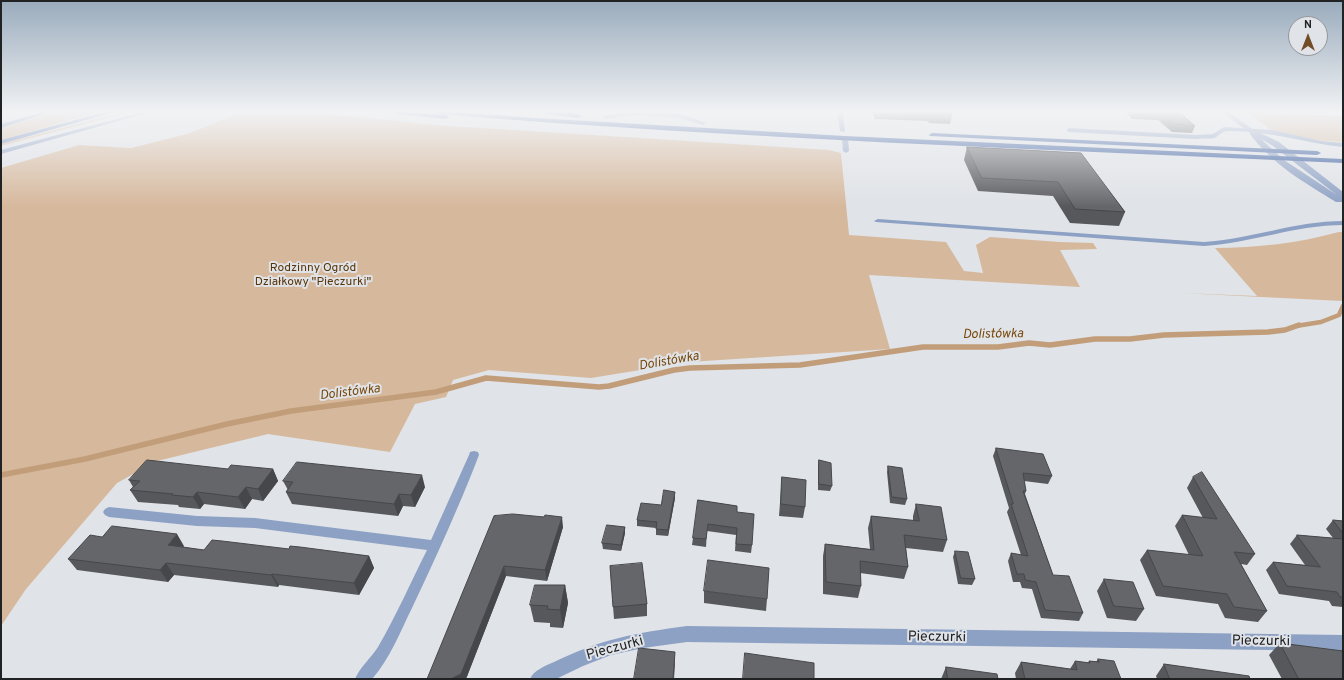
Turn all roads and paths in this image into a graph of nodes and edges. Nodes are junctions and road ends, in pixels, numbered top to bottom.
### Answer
1 (31, 144) edge
2 (845, 144) edge
3 (963, 144) edge
4 (1128, 144) edge
5 (1261, 144) edge
6 (1276, 144) edge
7 (1329, 144) edge
8 (1343, 145) edge
9 (846, 150) dead end
10 (1269, 150) junction
11 (1286, 151) junction
12 (1, 152) edge
13 (1343, 154) edge
14 (1279, 159) junction
15 (1297, 160) junction
16 (1343, 161) edge
17 (1343, 196) edge
18 (1343, 203) edge
19 (878, 221) dead end
20 (1343, 223) edge
21 (474, 455) dead end
22 (109, 512) dead end
23 (435, 546) junction
24 (1343, 643) edge
25 (362, 679) edge
26 (539, 679) edge

1 - 12 lane
2 - 9 lane
3 - 14 highway
4 - 10 highway
5 - 10 street
6 - 11 street
7 - 8 lane
10 - 11 highway
10 - 14 street
11 - 13 highway
11 - 15 street
14 - 15 highway
14 - 18 street
15 - 16 highway
15 - 17 street
19 - 20 lane
21 - 23 lane
22 - 23 lane
23 - 25 lane
24 - 26 street, Pieczurki

